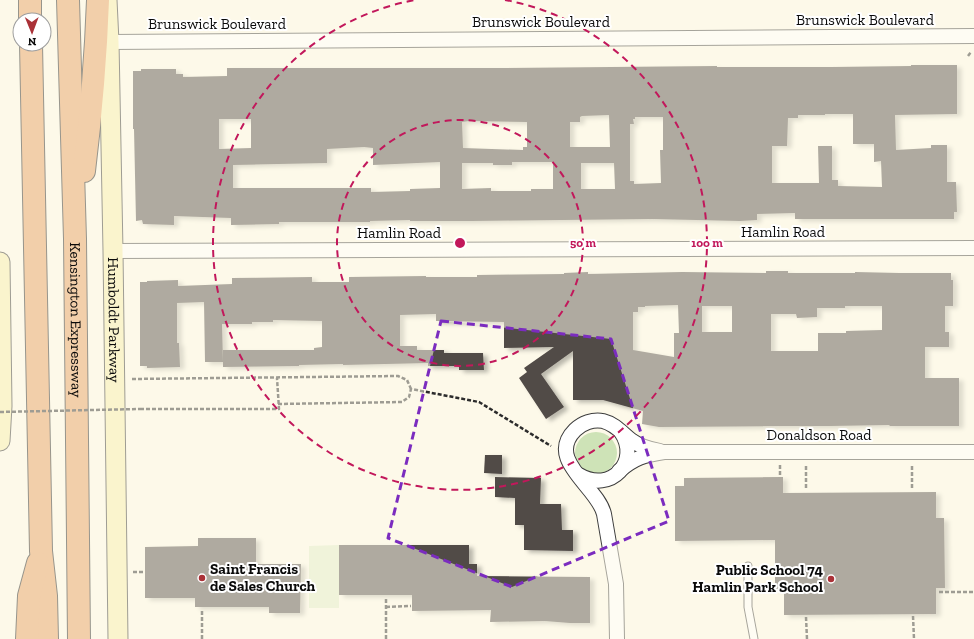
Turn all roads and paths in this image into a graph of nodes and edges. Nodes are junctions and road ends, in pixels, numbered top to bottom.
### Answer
1 (30, 0) edge
2 (68, 0) edge
3 (98, 0) edge
4 (107, 0) edge
5 (30, 12) edge
6 (974, 36) edge
7 (109, 42) junction
8 (31, 52) edge
9 (971, 52) dead end
10 (968, 56) dead end
11 (75, 239) junction
12 (974, 248) edge
13 (113, 251) junction
14 (0, 262) edge
15 (0, 296) edge
16 (0, 326) edge
17 (277, 378) junction
18 (129, 379) dead end
19 (411, 389) junction
20 (278, 404) junction
21 (0, 412) edge
22 (616, 427) junction
23 (0, 441) edge
24 (552, 446) dead end
25 (664, 452) junction
26 (974, 452) edge
27 (912, 461) dead end
28 (806, 462) dead end
29 (571, 468) junction
30 (618, 473) junction
31 (806, 489) dead end
32 (912, 490) dead end
33 (604, 514) junction
34 (41, 551) junction
35 (748, 566) dead end
36 (134, 572) dead end
37 (144, 572) dead end
38 (939, 592) dead end
39 (974, 592) edge
40 (386, 598) dead end
41 (411, 606) dead end
42 (386, 607) junction
43 (202, 611) dead end
44 (806, 616) dead end
45 (913, 616) dead end
46 (27, 639) edge
47 (47, 639) edge
48 (79, 639) edge
49 (118, 639) edge
50 (202, 639) edge
51 (386, 639) edge
52 (617, 639) edge
53 (754, 639) edge
54 (807, 639) edge
55 (914, 639) edge

1 - 5 highway
2 - 11 highway, Kensington Expressway
3 - 11 highway
4 - 7 street, Humboldt Parkway
6 - 7 street, Brunswick Boulevard
7 - 13 street, Humboldt Parkway
8 - 34 highway
9 - 10 path
11 - 48 highway, Kensington Expressway
12 - 13 street, Hamlin Road
13 - 49 street, Humboldt Parkway
14 - 15 street
15 - 16 street
16 - 23 street
17 - 18 path
17 - 19 path
17 - 20 path
19 - 20 path
19 - 24 path
20 - 21 path, bridge
22 - 25 street, Donaldson Road
22 - 29 street, Donaldson Road
22 - 30 street
25 - 26 street, Donaldson Road
25 - 30 street, Donaldson Road
27 - 32 path
28 - 31 path
29 - 30 street
29 - 33 street, Donaldson Road
30 - 33 street, Donaldson Road
33 - 52 street, Donaldson Road
34 - 46 highway
34 - 47 highway
35 - 53 lane
36 - 37 path
38 - 39 path
40 - 42 path
41 - 42 path
42 - 51 path
43 - 50 path
44 - 54 path
45 - 55 path

